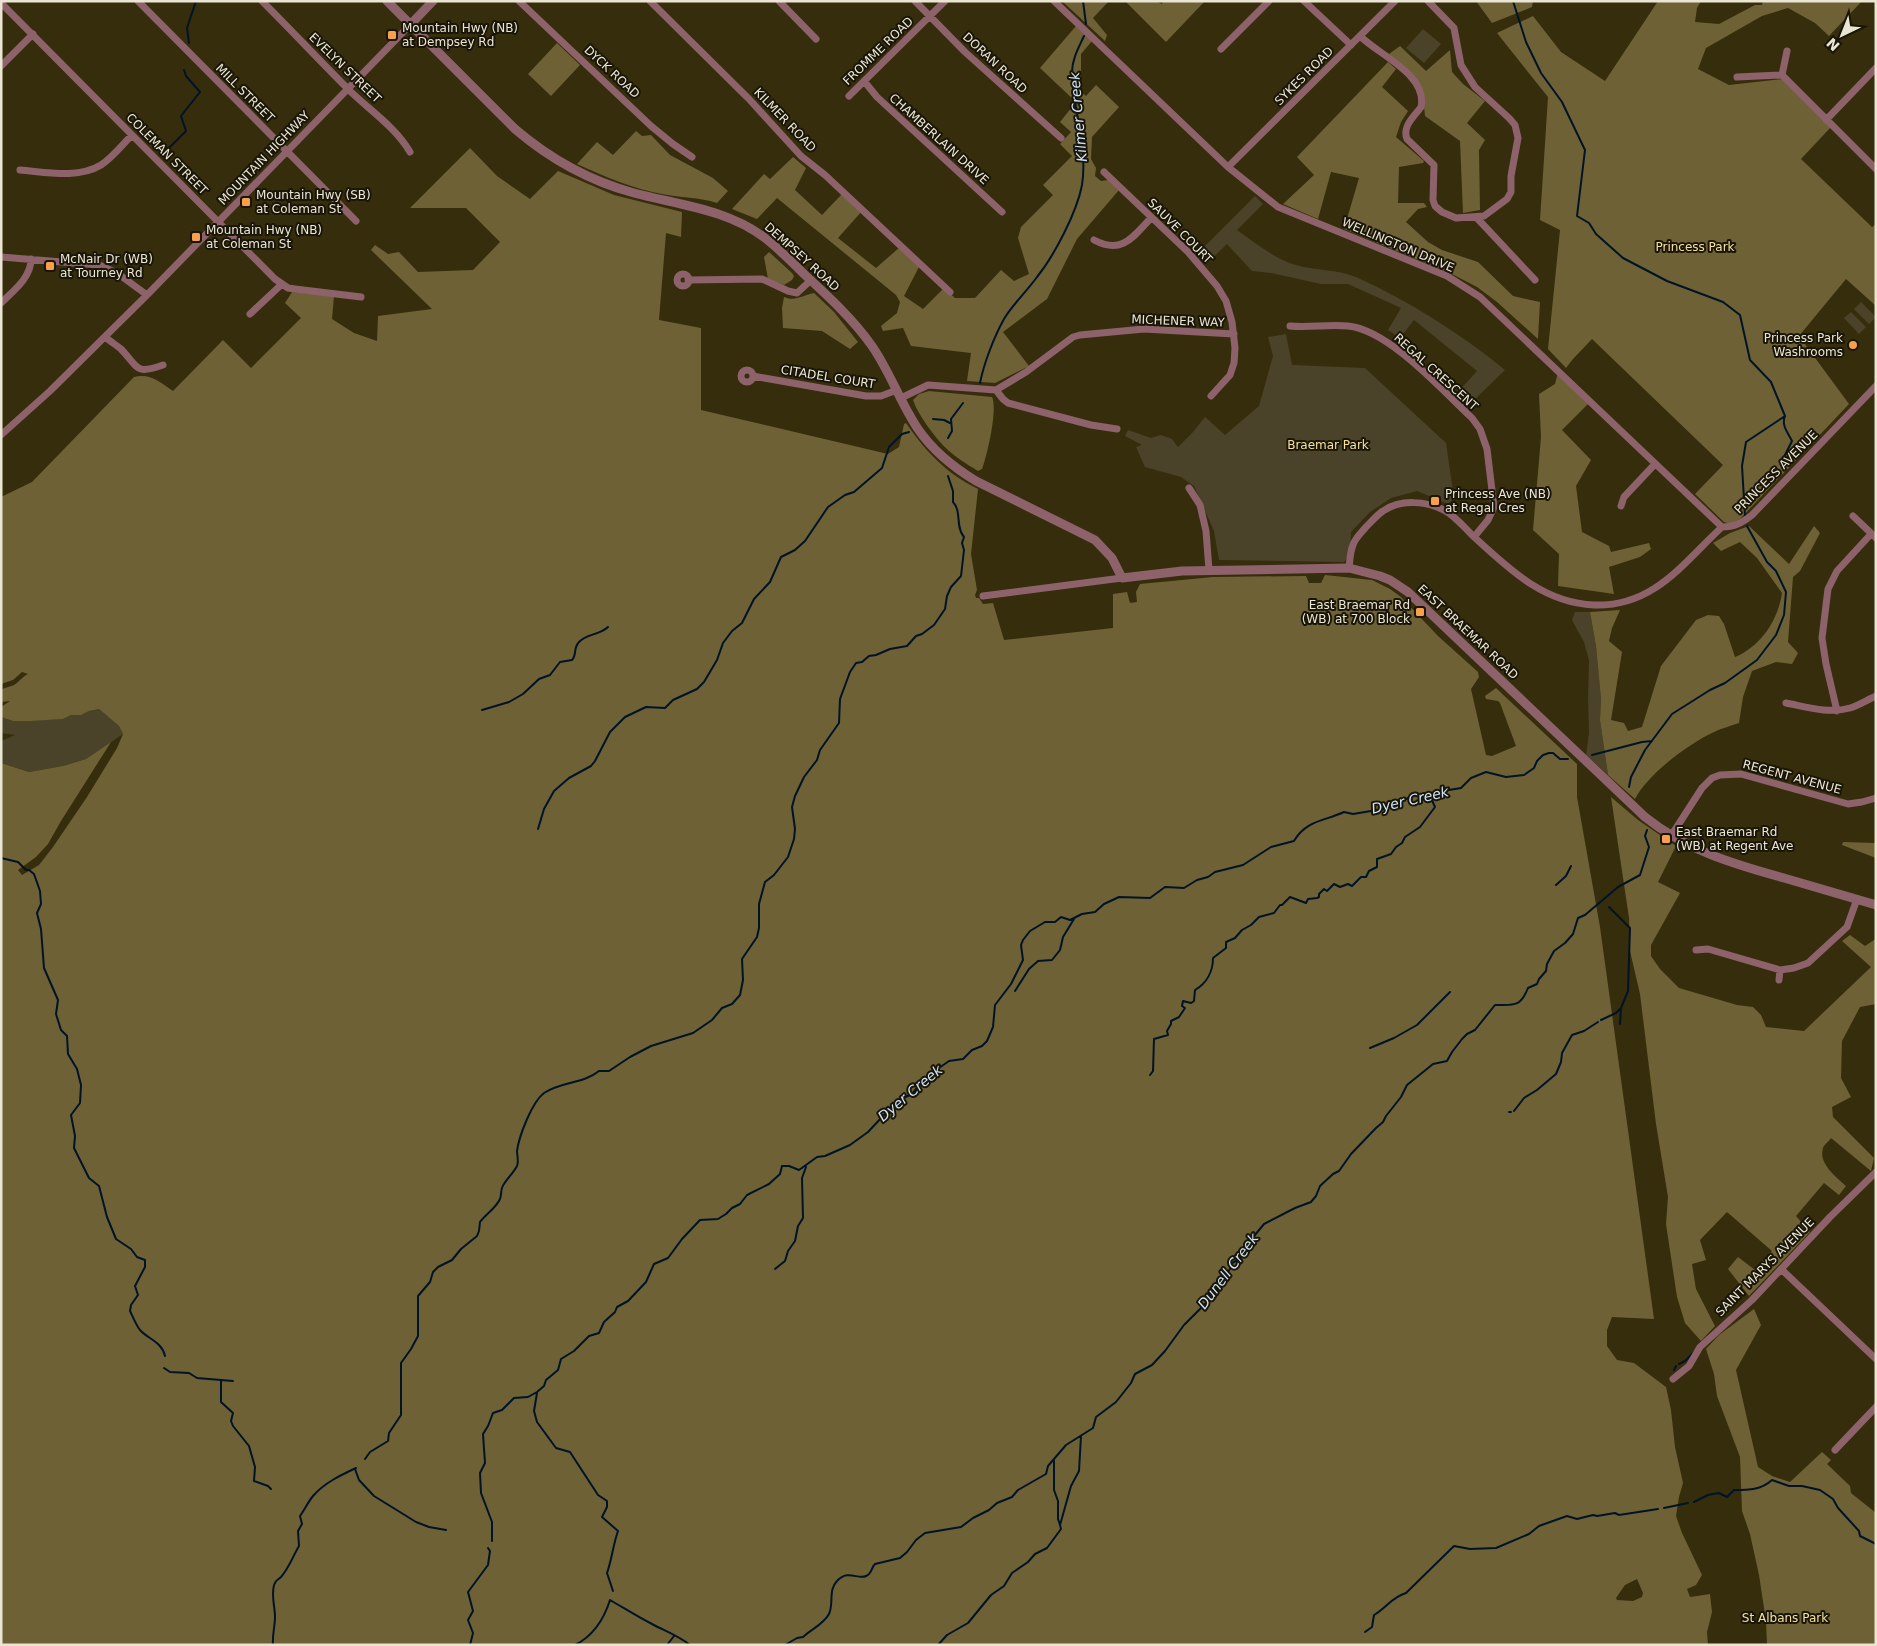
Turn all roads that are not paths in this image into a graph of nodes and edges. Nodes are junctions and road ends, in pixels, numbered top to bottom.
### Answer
1 (138, 1) edge
2 (262, 1) edge
3 (388, 1) edge
4 (433, 1) edge
5 (519, 1) edge
6 (650, 1) edge
7 (779, 1) edge
8 (915, 1) edge
9 (945, 1) edge
10 (1054, 1) edge
11 (1269, 1) edge
12 (1304, 1) edge
13 (1395, 1) edge
14 (1428, 1) edge
15 (1, 3) edge
16 (930, 16) junction
17 (411, 24) junction
18 (32, 34) junction
19 (1360, 36) junction
20 (816, 40) dead end
21 (1351, 45) junction
22 (1221, 49) dead end
23 (1787, 51) dead end
24 (1, 66) edge
25 (1876, 68) edge
26 (1782, 75) junction
27 (1737, 77) dead end
28 (864, 81) junction
29 (349, 89) junction
30 (849, 96) dead end
31 (1826, 120) junction
32 (132, 134) junction
33 (1061, 138) dead end
34 (287, 152) junction
35 (410, 152) dead end
36 (692, 156) dead end
37 (1228, 167) junction
38 (1876, 169) edge
39 (20, 170) dead end
40 (1104, 172) dead end
41 (1002, 212) dead end
42 (1476, 217) junction
43 (1151, 218) junction
44 (356, 221) dead end
45 (219, 222) junction
46 (1094, 240) dead end
47 (1, 257) edge
48 (32, 259) junction
49 (688, 280) dead end
50 (811, 280) junction
51 (1535, 280) dead end
52 (282, 284) junction
53 (950, 292) dead end
54 (147, 295) junction
55 (361, 297) dead end
56 (1, 303) edge
57 (250, 314) dead end
58 (1290, 326) dead end
59 (1234, 334) junction
60 (105, 337) junction
61 (163, 365) dead end
62 (753, 376) dead end
63 (1876, 386) edge
64 (996, 390) junction
65 (899, 394) junction
66 (1212, 396) dead end
67 (1117, 429) dead end
68 (1, 435) edge
69 (1655, 464) junction
70 (1189, 488) dead end
71 (1621, 506) dead end
72 (1853, 516) dead end
73 (1722, 526) junction
74 (1874, 536) edge
75 (1474, 537) junction
76 (1349, 568) junction
77 (1209, 570) junction
78 (1122, 578) junction
79 (983, 596) dead end
80 (1876, 696) edge
81 (1786, 703) dead end
82 (1837, 710) junction
83 (1876, 798) edge
84 (1671, 836) junction
85 (1857, 899) junction
86 (1876, 905) edge
87 (1696, 950) dead end
88 (1780, 970) junction
89 (1779, 980) dead end
90 (1876, 1172) edge
91 (1781, 1269) junction
92 (1876, 1359) edge
93 (1674, 1379) dead end
94 (1876, 1407) edge
95 (1835, 1450) dead end

1 - 34 street, MILL STREET
2 - 29 street, EVELYN STREET
3 - 17 street, DEMPSEY ROAD
4 - 17 street, MOUNTAIN HIGHWAY
5 - 36 street, DYCK ROAD
6 - 53 street, KILMER ROAD
7 - 20 street
8 - 16 street, DORAN ROAD
9 - 16 street, FROMME ROAD
10 - 37 street, WELLINGTON DRIVE
11 - 22 street
12 - 21 street
13 - 19 street, SYKES ROAD
14 - 42 street
15 - 18 street, COLEMAN STREET
16 - 28 street, FROMME ROAD
16 - 33 street, DORAN ROAD
17 - 29 street, MOUNTAIN HIGHWAY
17 - 50 street, DEMPSEY ROAD
18 - 24 street
18 - 32 street, COLEMAN STREET
19 - 21 street, SYKES ROAD
19 - 42 street
21 - 37 street, SYKES ROAD
23 - 26 street
25 - 31 street
26 - 27 street
26 - 31 street
28 - 30 street, FROMME ROAD
28 - 41 street, CHAMBERLAIN DRIVE
29 - 34 street, MOUNTAIN HIGHWAY
29 - 35 street, EVELYN STREET
31 - 38 street
32 - 39 street
32 - 45 street, COLEMAN STREET
34 - 44 street, MILL STREET
34 - 45 street, MOUNTAIN HIGHWAY
37 - 69 street, WELLINGTON DRIVE
40 - 43 street, SAUVE COURT
42 - 51 street
43 - 46 street
43 - 59 street, SAUVE COURT
45 - 52 street, COLEMAN STREET
45 - 54 street, MOUNTAIN HIGHWAY
47 - 48 street
48 - 54 street
48 - 56 street
49 - 50 street
50 - 65 street, DEMPSEY ROAD
52 - 55 street, COLEMAN STREET
52 - 57 street
54 - 60 street, MOUNTAIN HIGHWAY
58 - 75 street, REGAL CRESCENT
59 - 64 street, MICHENER WAY
59 - 66 street, SAUVE COURT
60 - 61 street
60 - 68 street, MOUNTAIN HIGHWAY
62 - 65 street, CITADEL COURT
63 - 73 street, PRINCESS AVENUE
64 - 65 street
64 - 67 street
65 - 78 street, DEMPSEY ROAD
69 - 71 street
69 - 73 street, WELLINGTON DRIVE
70 - 77 street
72 - 74 street
73 - 75 street
74 - 82 street
75 - 76 street
76 - 77 street, EAST BRAEMAR ROAD
76 - 84 street, EAST BRAEMAR ROAD
77 - 78 street, EAST BRAEMAR ROAD
78 - 79 street, EAST BRAEMAR ROAD
80 - 82 street
81 - 82 street
83 - 84 street, REGENT AVENUE
84 - 85 street, EAST BRAEMAR ROAD
85 - 86 street, EAST BRAEMAR ROAD
85 - 88 street
87 - 88 street
88 - 89 street
90 - 91 street, SAINT MARYS AVENUE
91 - 92 street
91 - 93 street, SAINT MARYS AVENUE
94 - 95 street

